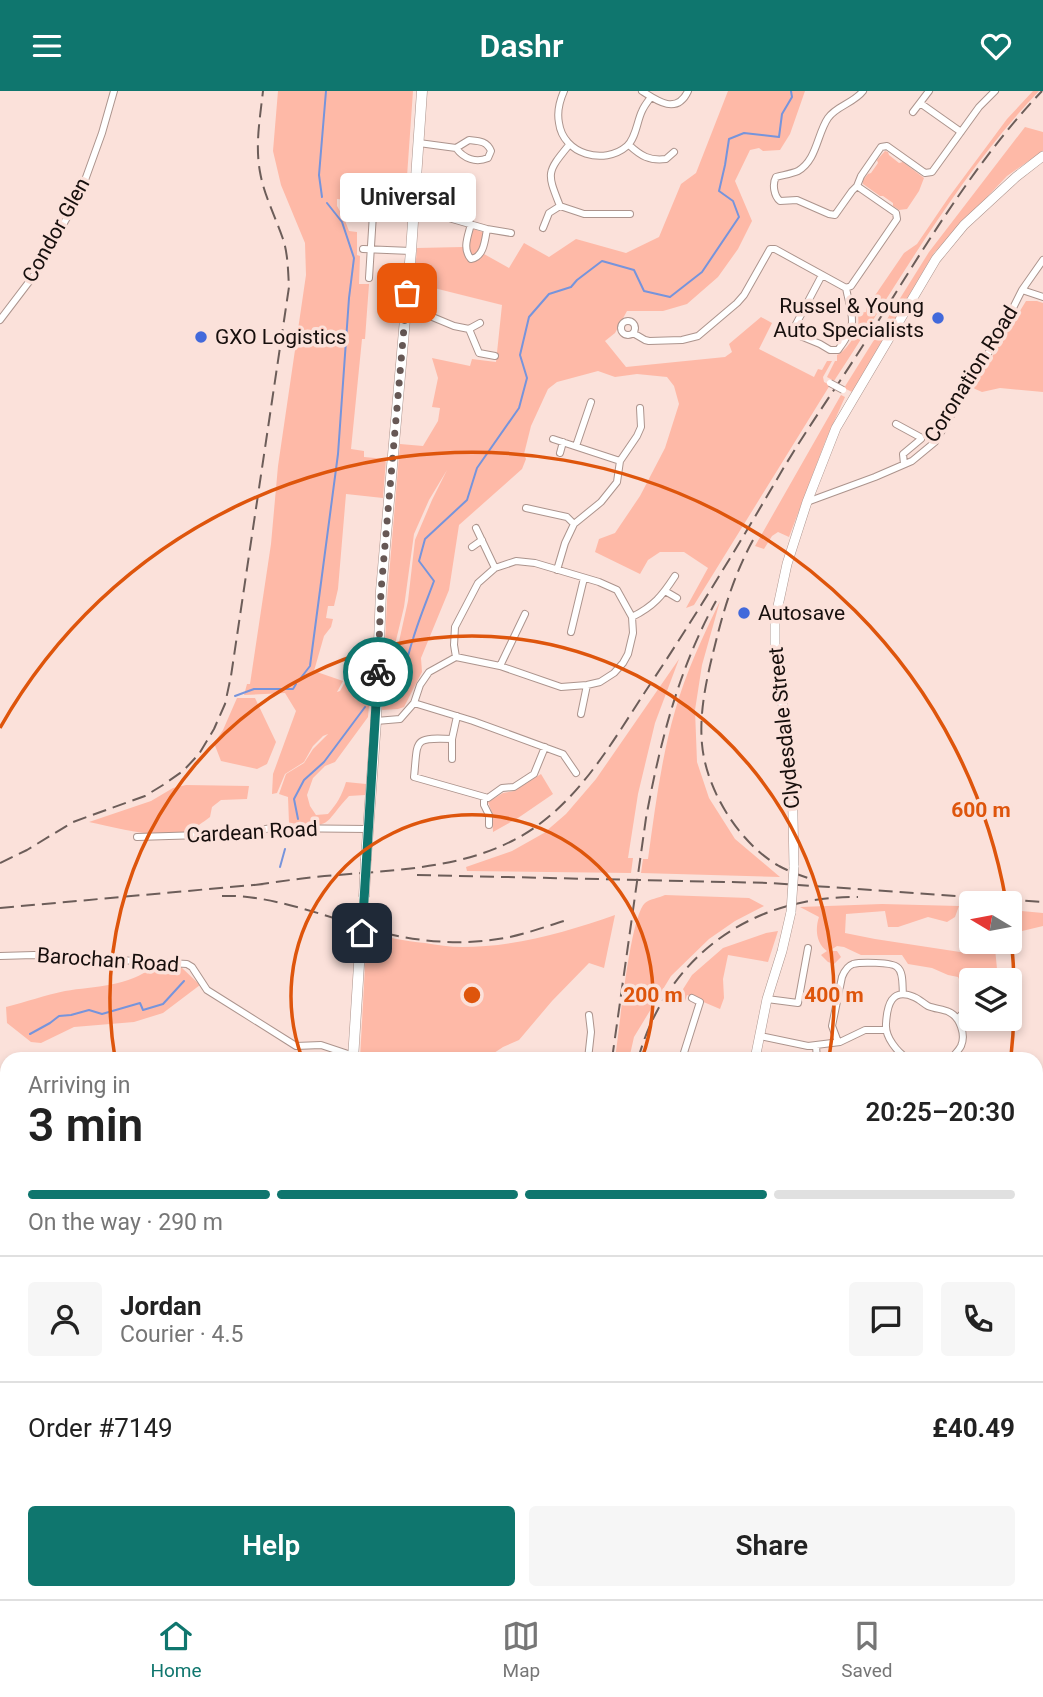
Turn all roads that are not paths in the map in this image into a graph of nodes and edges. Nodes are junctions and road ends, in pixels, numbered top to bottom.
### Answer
1 (114, 91) edge
2 (422, 91) edge
3 (565, 91) edge
4 (642, 91) edge
5 (688, 91) edge
6 (863, 91) edge
7 (929, 91) edge
8 (995, 91) edge
9 (651, 97) junction
10 (920, 103) junction
11 (914, 112) dead end
12 (961, 132) junction
13 (419, 143) junction
14 (569, 145) junction
15 (629, 145) junction
16 (456, 148) junction
17 (674, 152) dead end
18 (1043, 156) edge
19 (857, 186) junction
20 (561, 207) junction
21 (414, 208) junction
22 (373, 214) dead end
23 (630, 214) dead end
24 (471, 224) junction
25 (543, 228) dead end
26 (487, 229) junction
27 (512, 233) dead end
28 (363, 249) dead end
29 (371, 250) junction
30 (411, 251) junction
31 (1042, 263) edge
32 (822, 275) junction
33 (369, 278) dead end
34 (846, 288) junction
35 (1022, 290) junction
36 (1043, 297) edge
37 (405, 315) junction
38 (0, 320) edge
39 (480, 323) dead end
40 (469, 330) junction
41 (633, 333) dead end
42 (495, 356) dead end
43 (830, 383) dead end
44 (854, 396) junction
45 (591, 402) dead end
46 (640, 408) dead end
47 (576, 413) dead end
48 (586, 416) junction
49 (896, 424) dead end
50 (553, 439) dead end
51 (563, 442) junction
52 (576, 446) junction
53 (560, 453) dead end
54 (620, 461) junction
55 (904, 464) junction
56 (539, 501) dead end
57 (807, 502) junction
58 (526, 508) dead end
59 (537, 510) junction
60 (574, 524) junction
61 (476, 528) dead end
62 (482, 540) junction
63 (472, 547) dead end
64 (495, 568) junction
65 (557, 570) junction
66 (675, 576) dead end
67 (584, 578) junction
68 (665, 591) junction
69 (677, 598) dead end
70 (525, 614) dead end
71 (632, 617) junction
72 (571, 632) dead end
73 (456, 657) junction
74 (500, 666) junction
75 (587, 685) junction
76 (414, 703) junction
77 (581, 714) dead end
78 (457, 716) junction
79 (376, 721) junction
80 (452, 739) junction
81 (545, 747) junction
82 (452, 759) dead end
83 (576, 773) dead end
84 (484, 797) junction
85 (489, 825) dead end
86 (368, 829) junction
87 (137, 837) dead end
88 (808, 948) dead end
89 (0, 956) edge
90 (903, 994) junction
91 (692, 998) dead end
92 (767, 999) junction
93 (589, 1015) dead end
94 (957, 1019) joint
95 (885, 1030) junction
96 (760, 1036) junction
97 (838, 1042) junction
98 (816, 1046) junction
99 (339, 1052) edge
100 (354, 1052) edge
101 (589, 1052) edge
102 (684, 1052) edge
103 (757, 1052) edge
104 (816, 1052) edge
105 (898, 1052) edge
106 (957, 1052) edge

1 - 38 street, Condor Glen
2 - 13 main road
3 - 14 street
4 - 9 street
5 - 9 street
6 - 19 street
7 - 10 street
8 - 12 street
9 - 15 street
10 - 11 street
10 - 12 street
12 - 19 street
13 - 16 street
13 - 21 main road
14 - 15 street
14 - 20 street
15 - 17 street
16 - 16 street
18 - 44 main road, Clydesdale Street
19 - 34 street
20 - 23 street
20 - 25 street
21 - 24 street
21 - 30 main road
22 - 29 street
24 - 26 street
24 - 26 street
26 - 27 street
28 - 29 street
29 - 30 street
29 - 33 street
30 - 37 main road
31 - 35 street, Coronation Road
32 - 34 street
32 - 34 street
32 - 41 street
35 - 36 street
35 - 55 street, Coronation Road
37 - 40 street
37 - 79 main road
39 - 40 street
40 - 42 street
43 - 44 street, bridge
44 - 57 main road, Clydesdale Street
45 - 48 street
46 - 54 street
47 - 48 street
48 - 52 street
49 - 55 street
50 - 51 street
51 - 52 street
51 - 53 street
52 - 54 street
54 - 60 street
55 - 57 street, Coronation Road
56 - 59 street
57 - 92 main road, Clydesdale Street, bridge
58 - 59 street
59 - 60 street
60 - 65 street
61 - 62 street
62 - 63 street
62 - 64 street
64 - 65 street
64 - 73 street
65 - 67 street
66 - 68 street
67 - 71 street
67 - 72 street
68 - 69 street
68 - 71 street
70 - 74 street
71 - 75 street
73 - 74 street
73 - 76 street
74 - 75 street
75 - 77 street
76 - 78 street
76 - 79 street
78 - 80 street
78 - 81 street
79 - 86 main road
80 - 82 street
80 - 84 street
81 - 83 street
81 - 84 street
84 - 85 street
86 - 87 street, Cardean Road
86 - 100 main road, bridge
88 - 92 street
89 - 99 street, Barochan Road
90 - 94 street
90 - 95 street
90 - 97 street
91 - 102 street
92 - 96 main road, Clydesdale Street
93 - 101 street
94 - 106 street
95 - 97 street
95 - 105 street
96 - 98 street
96 - 103 main road, Clydesdale Street
97 - 98 street
98 - 104 street

